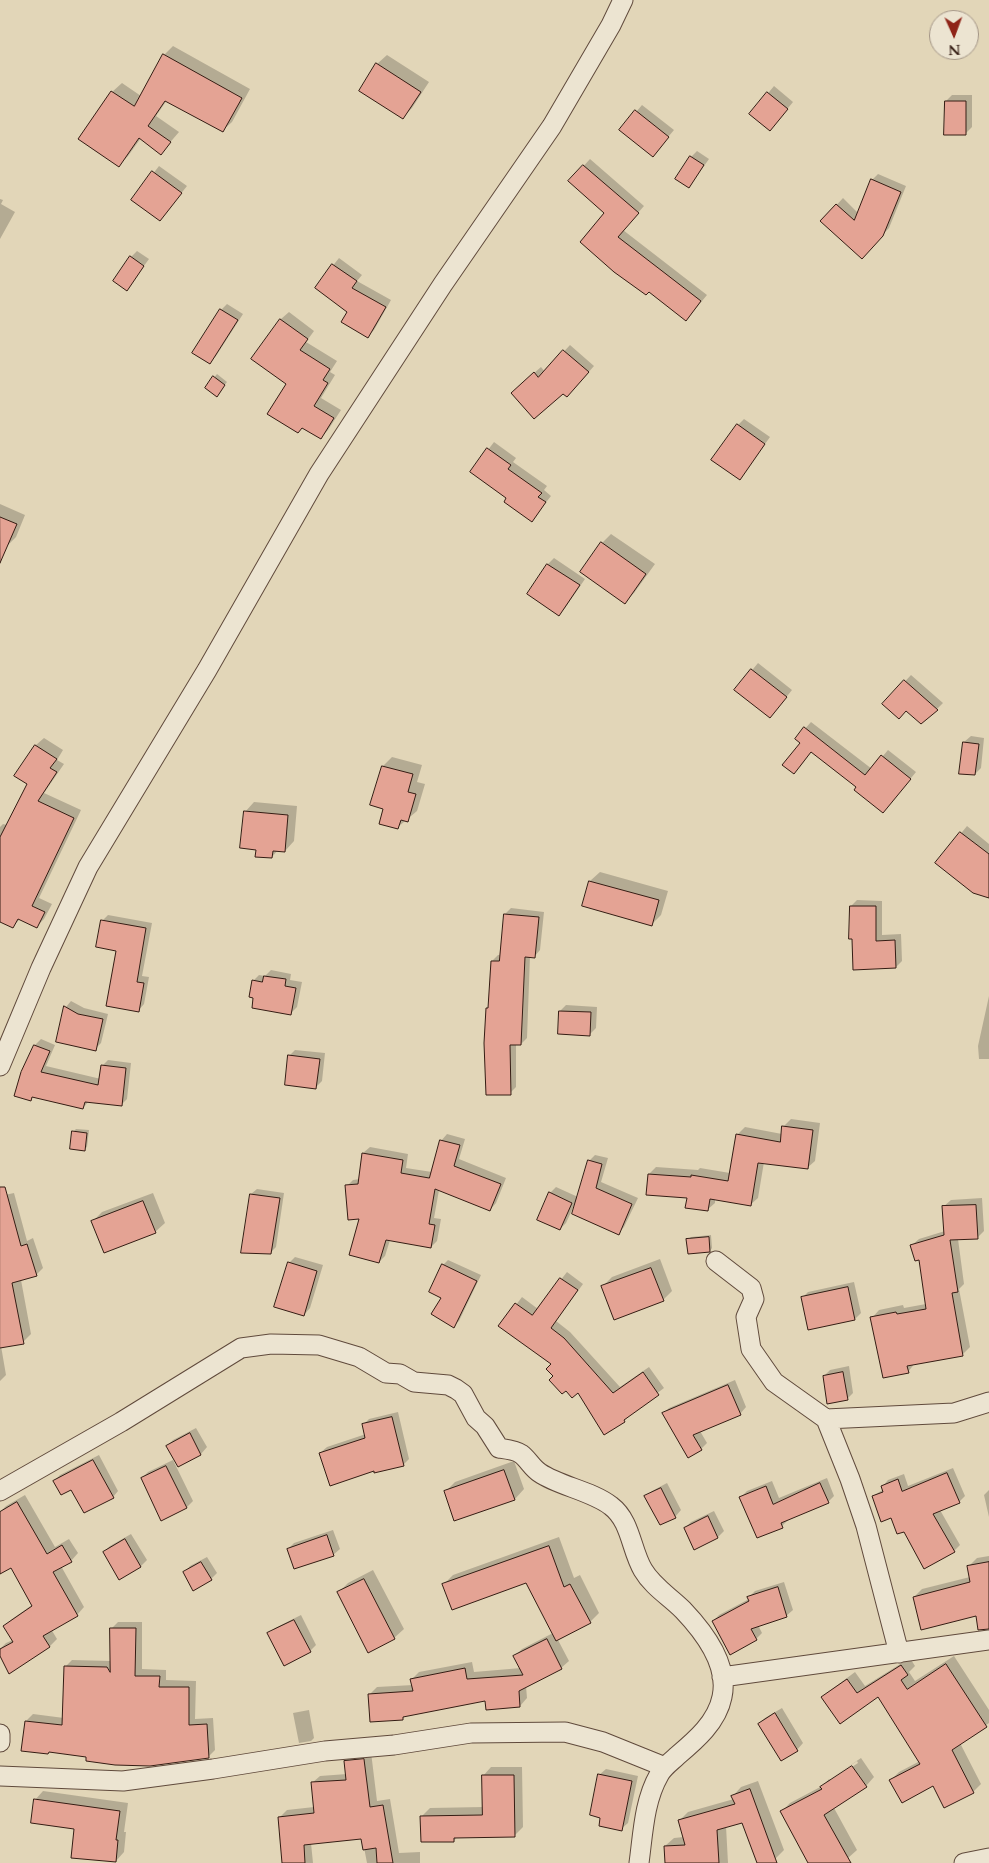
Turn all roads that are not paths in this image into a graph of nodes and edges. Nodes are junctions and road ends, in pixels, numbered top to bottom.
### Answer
1 (623, 0) edge
2 (0, 1066) edge
3 (716, 1261) dead end
4 (989, 1402) edge
5 (826, 1419) junction
6 (0, 1491) edge
7 (989, 1640) edge
8 (899, 1653) junction
9 (722, 1677) junction
10 (0, 1734) edge
11 (0, 1742) edge
12 (665, 1767) junction
13 (0, 1776) edge
14 (989, 1858) edge
15 (639, 1863) edge
16 (964, 1863) edge

1 - 2 street
3 - 5 street
4 - 5 street
5 - 8 street
6 - 9 street
7 - 8 street
8 - 9 street
9 - 12 street
10 - 11 street
12 - 13 street
12 - 15 street
14 - 16 street

